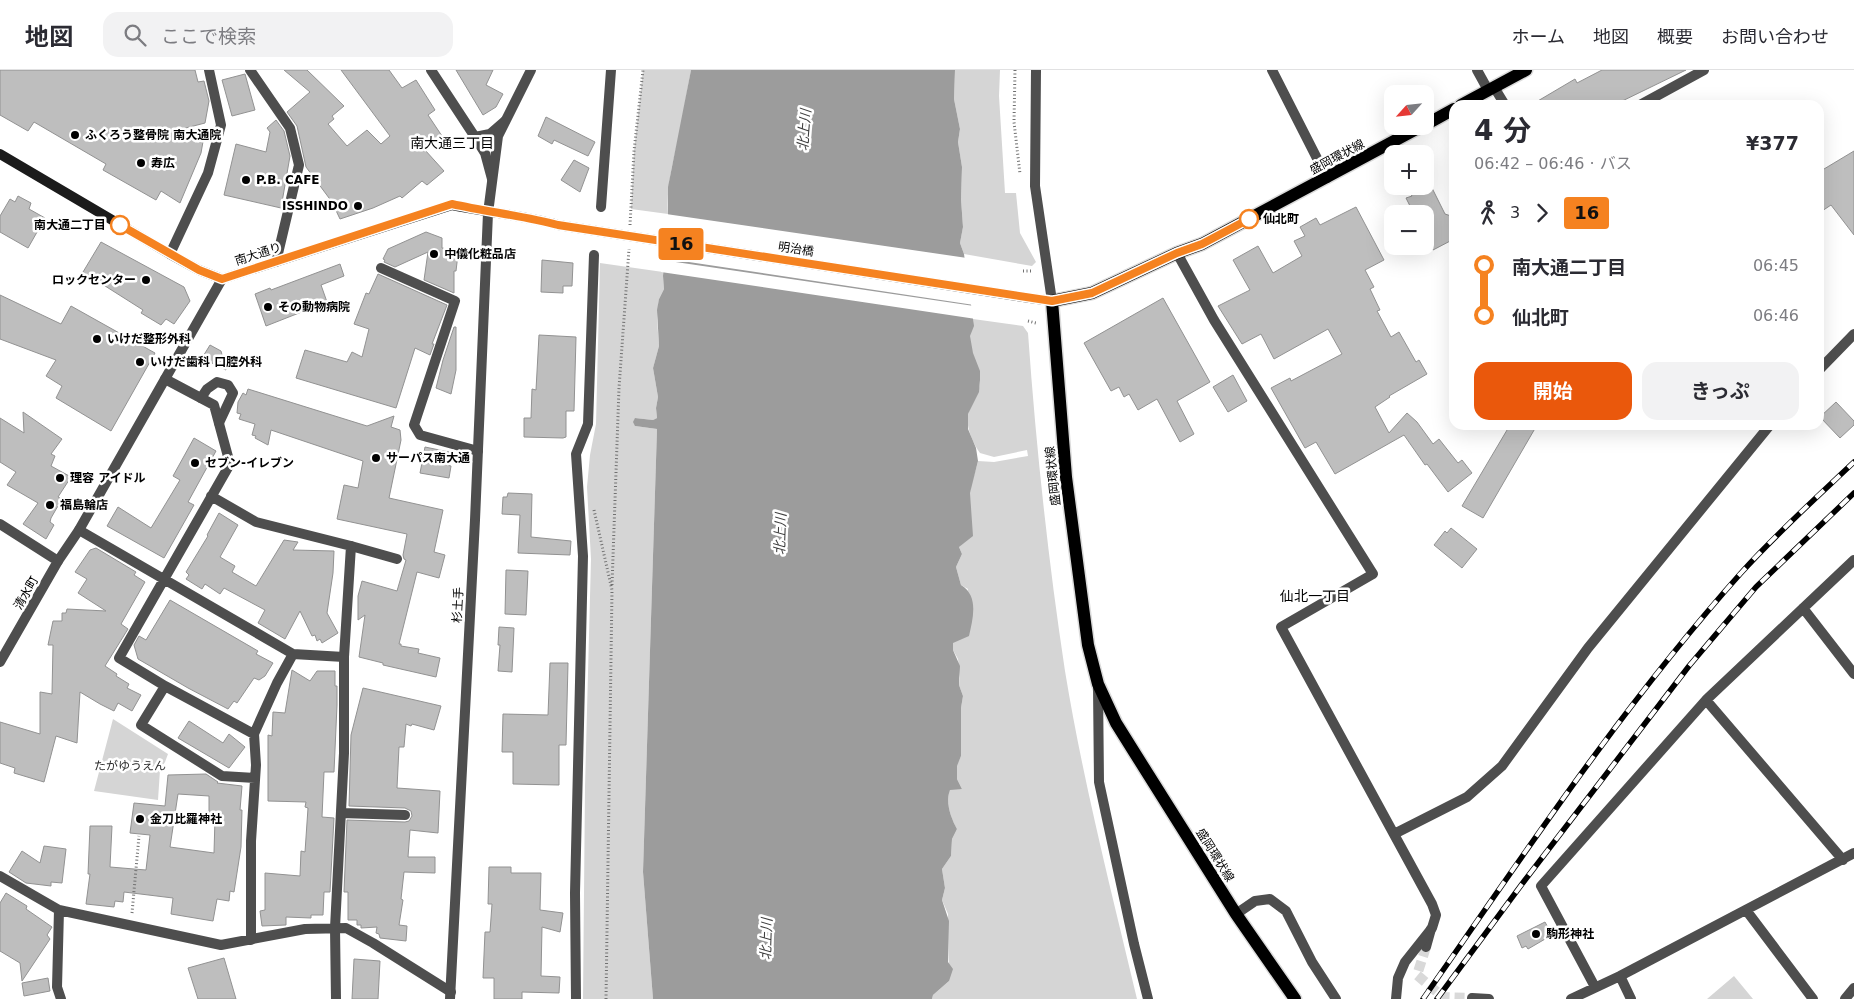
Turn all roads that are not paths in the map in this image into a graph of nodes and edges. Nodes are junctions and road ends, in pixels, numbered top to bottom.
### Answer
1 (209, 70) edge
2 (250, 70) edge
3 (431, 70) edge
4 (531, 70) edge
5 (611, 70) edge
6 (1036, 70) edge
7 (1272, 70) edge
8 (1477, 70) edge
9 (1526, 70) edge
10 (1704, 70) edge
11 (1491, 88) junction
12 (1470, 100) edge
13 (1502, 100) edge
14 (1649, 100) edge
15 (1449, 112) edge
16 (1434, 119) edge
17 (505, 121) junction
18 (1405, 135) edge
19 (475, 137) junction
20 (0, 154) edge
21 (1327, 178) junction
22 (492, 180) junction
23 (600, 207) dead end
24 (488, 212) junction
25 (558, 225) joint
26 (1177, 253) junction
27 (170, 254) junction
28 (594, 255) dead end
29 (276, 262) junction
30 (381, 268) dead end
31 (222, 279) junction
32 (1052, 301) junction
33 (1854, 334) edge
34 (1824, 365) edge
35 (166, 379) junction
36 (201, 398) junction
37 (219, 423) junction
38 (1766, 430) edge
39 (478, 451) junction
40 (211, 496) junction
41 (0, 524) edge
42 (79, 530) junction
43 (351, 546) junction
44 (397, 559) dead end
45 (1854, 560) edge
46 (58, 562) junction
47 (164, 579) junction
48 (1803, 608) junction
49 (293, 654) junction
50 (344, 657) junction
51 (0, 662) edge
52 (1854, 674) edge
53 (1098, 684) junction
54 (165, 686) junction
55 (1706, 700) junction
56 (254, 734) junction
57 (255, 778) junction
58 (341, 813) junction
59 (405, 815) dead end
60 (1394, 834) junction
61 (1854, 853) edge
62 (1843, 860) junction
63 (0, 876) edge
64 (59, 910) junction
65 (1746, 910) junction
66 (1236, 914) junction
67 (335, 928) junction
68 (1432, 928) junction
69 (250, 940) junction
70 (1426, 947) tunnel mouth
71 (1620, 976) junction
72 (1595, 987) junction
73 (1854, 988) edge
74 (450, 995) edge
75 (1472, 998) edge
76 (61, 999) edge
77 (336, 999) edge
78 (576, 999) edge
79 (1148, 999) edge
80 (1295, 999) edge
81 (1336, 999) edge
82 (1396, 999) edge
83 (1489, 999) edge
84 (1572, 999) edge
85 (1632, 999) edge
86 (1813, 999) edge
87 (1845, 999) edge

1 - 27 street
2 - 29 street
3 - 19 street
4 - 17 street, 杉土手
5 - 23 street
6 - 32 street
7 - 21 street
8 - 11 street
9 - 11 main road
10 - 14 street
11 - 12 main road
11 - 13 street
15 - 16 main road, 盛岡環状線
17 - 19 street
17 - 22 street, 杉土手
18 - 21 main road, 盛岡環状線
19 - 22 street
20 - 27 main road, 南大通り
21 - 26 main road, 盛岡環状線
22 - 24 street, 杉土手
24 - 25 main road, 南大通り
24 - 29 main road, 南大通り
24 - 39 street, 杉土手
25 - 32 main road, 明治橋, bridge
26 - 32 main road, 盛岡環状線
26 - 60 street
27 - 31 main road, 南大通り
28 - 78 street
29 - 31 main road, 南大通り
30 - 39 street
31 - 35 street, 清水町
32 - 53 main road, 盛岡環状線
33 - 34 street
35 - 36 street
35 - 42 street, 清水町
36 - 37 street
36 - 37 street
37 - 40 street
38 - 60 street
39 - 74 street, 杉土手
40 - 43 street
40 - 47 street
41 - 46 street
42 - 46 street, 清水町
42 - 47 street
43 - 44 street
43 - 50 street
45 - 48 street
46 - 51 street, 清水町
47 - 49 street
47 - 54 street
48 - 52 street
48 - 55 street
49 - 50 street
49 - 56 street
50 - 58 street
53 - 66 main road, 盛岡環状線
53 - 79 street
54 - 56 street
54 - 57 street
55 - 62 street
55 - 72 street
56 - 57 street
57 - 69 street
58 - 59 street
58 - 67 street
60 - 68 street
61 - 62 street
62 - 65 street
63 - 64 street
64 - 69 street
64 - 76 street
65 - 71 street
65 - 86 street
66 - 80 main road, 盛岡環状線
66 - 81 street
67 - 69 street
67 - 74 street
67 - 77 street
68 - 70 street
68 - 82 street
71 - 72 street
71 - 85 street
72 - 84 street
73 - 87 street
75 - 83 street

